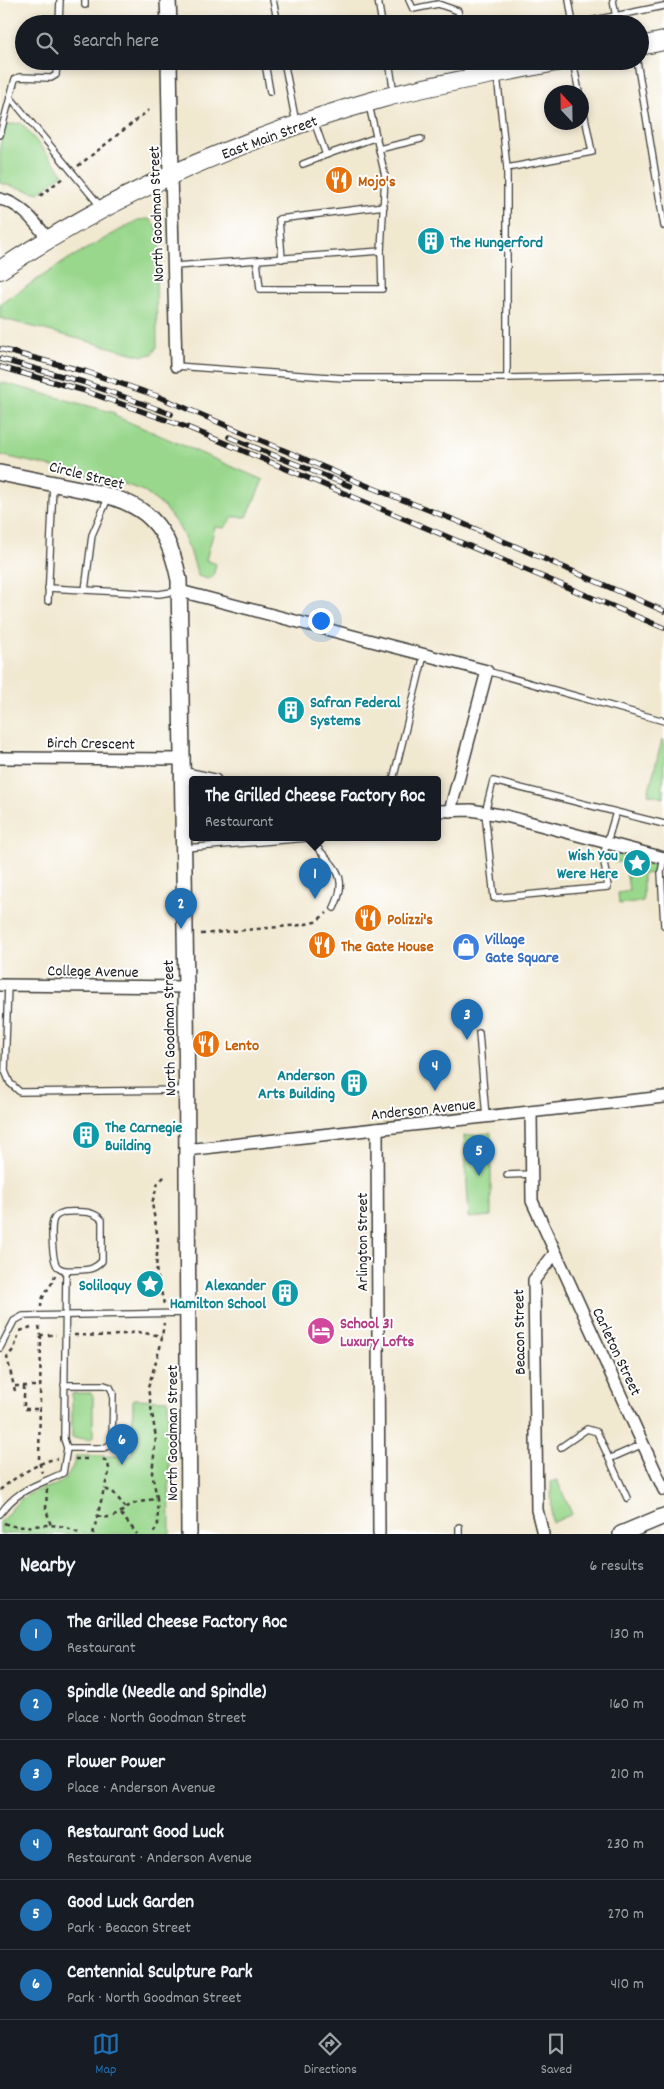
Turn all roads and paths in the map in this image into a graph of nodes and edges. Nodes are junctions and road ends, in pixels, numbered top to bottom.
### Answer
1 (60, 0) edge
2 (168, 0) edge
3 (273, 0) edge
4 (378, 0) edge
5 (409, 0) edge
6 (569, 0) edge
7 (613, 0) edge
8 (663, 0) edge
9 (438, 2) edge
10 (664, 5) edge
11 (59, 15) edge
12 (169, 15) edge
13 (276, 15) edge
14 (380, 15) edge
15 (459, 15) edge
16 (572, 15) edge
17 (616, 15) edge
18 (620, 15) edge
19 (664, 41) edge
20 (649, 44) edge
21 (56, 70) edge
22 (169, 70) edge
23 (266, 70) edge
24 (286, 70) edge
25 (391, 70) edge
26 (470, 70) edge
27 (517, 70) edge
28 (575, 70) edge
29 (638, 70) edge
30 (497, 74) junction
31 (472, 79) junction
32 (578, 85) edge
33 (270, 92) dead end
34 (395, 95) junction
35 (10, 97) junction
36 (368, 102) junction
37 (149, 110) dead end
38 (313, 119) junction
39 (296, 126) junction
40 (588, 130) edge
41 (0, 135) edge
42 (377, 138) junction
43 (421, 139) dead end
44 (379, 150) junction
45 (326, 155) junction
46 (303, 164) dead end
47 (507, 168) junction
48 (71, 171) junction
49 (171, 174) junction
50 (40, 196) dead end
51 (0, 199) edge
52 (384, 206) junction
53 (102, 208) junction
54 (664, 226) edge
55 (48, 239) junction
56 (381, 251) junction
57 (282, 259) junction
58 (257, 261) junction
59 (175, 266) junction
60 (0, 270) edge
61 (176, 366) joint
62 (664, 375) edge
63 (508, 378) junction
64 (0, 473) edge
65 (54, 483) junction
66 (109, 495) junction
67 (158, 526) joint
68 (48, 588) junction
69 (85, 590) junction
70 (180, 590) junction
71 (48, 600) dead end
72 (424, 655) junction
73 (487, 671) junction
74 (664, 721) edge
75 (0, 758) edge
76 (182, 766) junction
77 (206, 776) edge
78 (394, 776) edge
79 (441, 811) edge
80 (450, 811) junction
81 (616, 812) junction
82 (485, 813) junction
83 (664, 824) edge
84 (271, 841) edge
85 (312, 841) edge
86 (606, 843) junction
87 (183, 848) junction
88 (664, 858) edge
89 (334, 908) joint
90 (664, 924) edge
91 (201, 934) dead end
92 (4, 985) edge
93 (186, 987) junction
94 (480, 1034) dead end
95 (186, 1090) junction
96 (664, 1098) edge
97 (531, 1112) junction
98 (486, 1117) junction
99 (377, 1129) junction
100 (186, 1150) junction
101 (532, 1174) junction
102 (507, 1175) dead end
103 (165, 1176) dead end
104 (555, 1253) junction
105 (58, 1267) junction
106 (66, 1270) junction
107 (164, 1306) dead end
108 (41, 1307) dead end
109 (188, 1313) junction
110 (65, 1314) junction
111 (164, 1321) dead end
112 (56, 1335) dead end
113 (72, 1335) dead end
114 (41, 1336) junction
115 (162, 1336) junction
116 (0, 1348) edge
117 (64, 1385) junction
118 (14, 1386) junction
119 (24, 1386) junction
120 (40, 1386) junction
121 (15, 1391) dead end
122 (40, 1409) junction
123 (643, 1444) junction
124 (561, 1447) dead end
125 (67, 1448) junction
126 (104, 1459) dead end
127 (609, 1459) junction
128 (43, 1475) dead end
129 (47, 1488) dead end
130 (104, 1489) junction
131 (664, 1490) edge
132 (157, 1498) junction
133 (626, 1498) dead end
134 (126, 1508) junction
135 (0, 1514) edge
136 (121, 1514) junction
137 (97, 1516) junction
138 (664, 1516) edge
139 (2, 1521) dead end
140 (51, 1526) junction
141 (32, 1531) dead end
142 (20, 1532) dead end
143 (80, 1534) edge
144 (93, 1534) edge
145 (137, 1534) edge
146 (153, 1534) edge
147 (189, 1534) edge
148 (379, 1534) edge
149 (544, 1534) edge
150 (621, 1534) edge

1 - 11 lane
2 - 12 main road
3 - 13 lane
4 - 14 lane
5 - 9 lane
6 - 16 lane
7 - 17 lane
8 - 10 lane
9 - 15 lane
10 - 18 lane
19 - 20 main road
21 - 35 lane
22 - 49 main road, North Goodman Street
23 - 33 lane
24 - 39 lane
25 - 34 lane
26 - 31 lane
27 - 30 main road, East Main Street
28 - 32 lane
29 - 54 lane
30 - 31 main road, East Main Street
30 - 47 lane
31 - 34 main road, East Main Street
34 - 36 main road, East Main Street
35 - 41 lane
35 - 48 lane
36 - 38 main road, East Main Street
36 - 42 lane
37 - 48 path
38 - 39 main road, East Main Street
38 - 45 lane
39 - 49 main road, East Main Street
40 - 47 lane
42 - 44 lane
42 - 45 lane
43 - 44 lane
44 - 52 lane
45 - 46 lane
47 - 63 lane
48 - 50 path
48 - 53 lane
49 - 53 main road, East Main Street
49 - 59 street, North Goodman Street
51 - 55 street
52 - 56 lane
52 - 57 lane
53 - 55 main road, East Main Street
55 - 60 main road, East Main Street
56 - 57 lane
56 - 58 lane
57 - 58 lane
58 - 59 lane
59 - 61 street, North Goodman Street
61 - 63 lane
62 - 63 lane
64 - 65 main road, Circle Street
65 - 66 main road, Circle Street
65 - 68 lane
66 - 67 main road, Circle Street
66 - 69 lane
67 - 70 main road, North Goodman Street
68 - 69 lane
68 - 71 lane
69 - 70 lane
70 - 72 street
70 - 76 main road, North Goodman Street
72 - 73 street
72 - 78 lane
73 - 74 lane
73 - 80 street
75 - 76 street, Birch Crescent
76 - 77 street, Birch Crescent
76 - 87 main road, North Goodman Street
79 - 80 street
80 - 82 street
81 - 82 lane
81 - 83 lane
81 - 86 lane
82 - 86 street
82 - 86 lane
84 - 87 lane
85 - 89 lane
86 - 88 street
87 - 93 main road, North Goodman Street
88 - 90 lane
89 - 91 path
92 - 93 street, College Avenue
92 - 95 lane
93 - 95 main road, North Goodman Street
94 - 98 lane
95 - 100 main road, North Goodman Street
96 - 97 street, Anderson Avenue
97 - 98 street, Anderson Avenue
97 - 101 street
98 - 99 street, Anderson Avenue
99 - 100 street, Anderson Avenue
99 - 148 street, Arlington Street
100 - 109 main road, North Goodman Street
101 - 102 lane
101 - 104 street
103 - 107 path
104 - 123 street, Carleton Street
104 - 149 street, Beacon Street
105 - 106 lane
105 - 106 lane
105 - 108 path
106 - 110 lane
109 - 110 lane
109 - 147 main road, North Goodman Street
110 - 116 lane
110 - 117 lane
111 - 115 path
112 - 114 path
113 - 115 path
114 - 118 path
114 - 120 path
115 - 132 path
117 - 125 lane
117 - 125 lane
118 - 119 path
118 - 121 path
119 - 120 path
119 - 122 path
120 - 122 path
122 - 128 path
123 - 127 lane
123 - 131 street, Carleton Street
124 - 127 lane
125 - 135 lane
126 - 130 path
127 - 133 lane
129 - 140 path
130 - 134 path
130 - 137 path
132 - 134 path
132 - 146 path
134 - 136 path
136 - 137 path
136 - 145 path
137 - 144 path
138 - 150 main road
139 - 142 path
140 - 141 path
140 - 143 path

